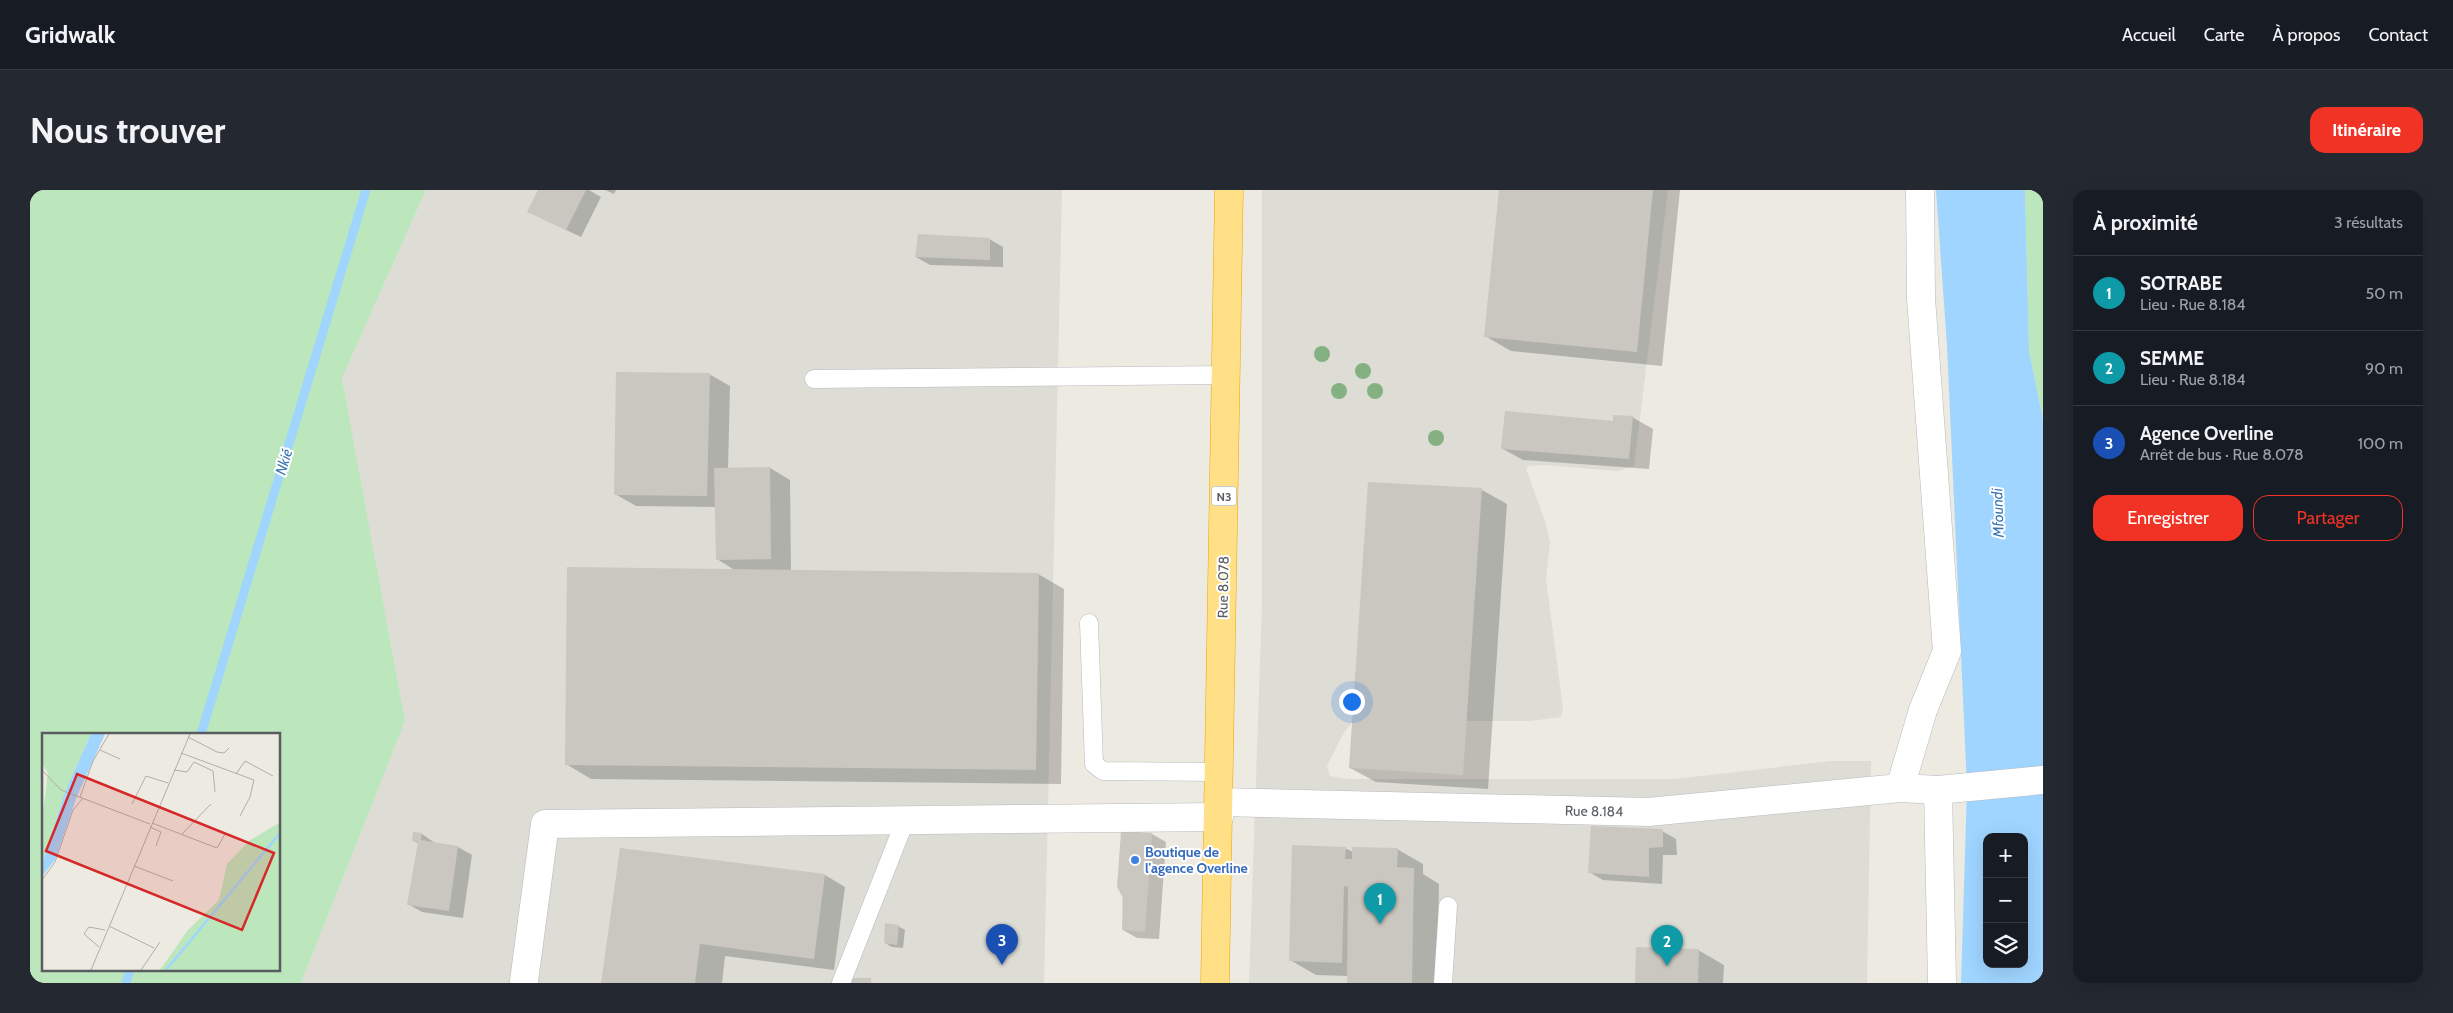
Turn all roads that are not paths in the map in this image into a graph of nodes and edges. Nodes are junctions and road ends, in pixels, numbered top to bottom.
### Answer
1 (1229, 190) edge
2 (1920, 190) edge
3 (1226, 375) junction
4 (814, 379) dead end
5 (1089, 623) dead end
6 (1220, 772) junction
7 (2043, 780) edge
8 (1900, 788) junction
9 (1938, 790) junction
10 (1219, 809) junction
11 (905, 821) junction
12 (1448, 906) dead end
13 (524, 981) dead end
14 (842, 983) edge
15 (1215, 983) edge
16 (1443, 983) edge
17 (1942, 983) edge

1 - 3 highway, Rue 8.078 / N3
2 - 8 street
3 - 4 lane
3 - 6 highway, Rue 8.078 / N3
5 - 6 lane
6 - 10 highway, Rue 8.078 / N3
7 - 9 street, Rue 8.184
8 - 9 street, Rue 8.184
8 - 10 street, Rue 8.184
9 - 17 street
10 - 11 street, Rue 8.184
10 - 15 highway, Rue 8.078 / N3
11 - 13 street, Rue 8.184
11 - 14 lane
12 - 16 lane

